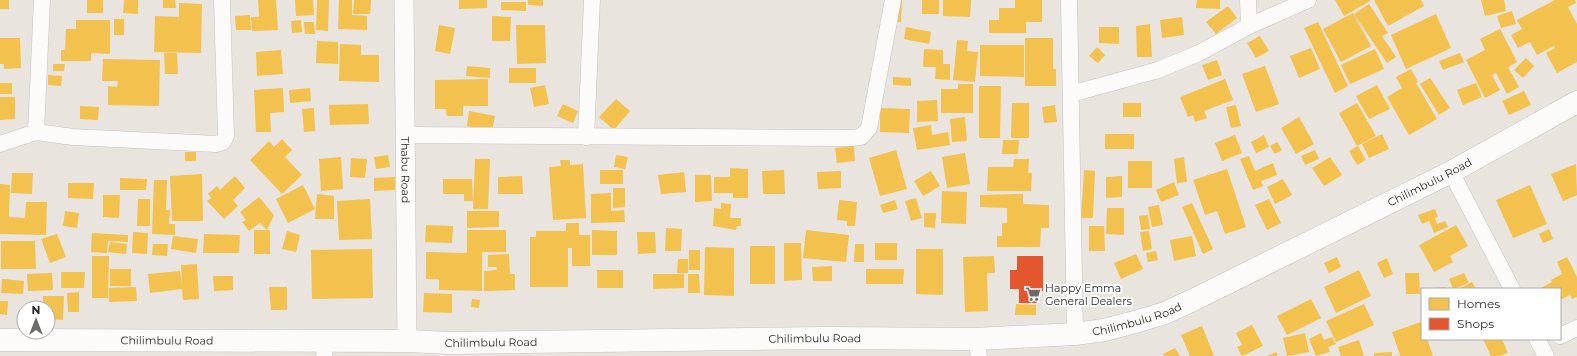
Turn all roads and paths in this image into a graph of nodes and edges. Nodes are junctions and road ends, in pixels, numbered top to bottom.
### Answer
1 (42, 0) edge
2 (222, 0) edge
3 (404, 0) edge
4 (592, 0) edge
5 (893, 0) edge
6 (1068, 0) edge
7 (1248, 0) edge
8 (1308, 0) edge
9 (1249, 26) junction
10 (1071, 94) junction
11 (1577, 102) edge
12 (36, 132) junction
13 (405, 135) junction
14 (586, 137) junction
15 (0, 144) edge
16 (1451, 172) junction
17 (1511, 288) edge
18 (1577, 328) edge
19 (1075, 334) junction
20 (1561, 336) edge
21 (0, 340) edge
22 (407, 341) junction
23 (978, 348) edge
24 (325, 349) edge
25 (449, 350) edge

1 - 12 street
2 - 12 street
3 - 13 street, Thabu Road
4 - 14 street
5 - 14 street
6 - 10 street
7 - 9 street
8 - 9 street
9 - 10 street
10 - 19 street
11 - 16 main road, Chilimbulu Road
12 - 15 street
13 - 14 street
13 - 22 street, Thabu Road
16 - 17 street
16 - 19 main road, Chilimbulu Road
18 - 20 street
19 - 23 main road, Chilimbulu Road
21 - 24 main road, Chilimbulu Road
22 - 24 main road, Chilimbulu Road
22 - 25 main road, Chilimbulu Road
23 - 25 main road, Chilimbulu Road

